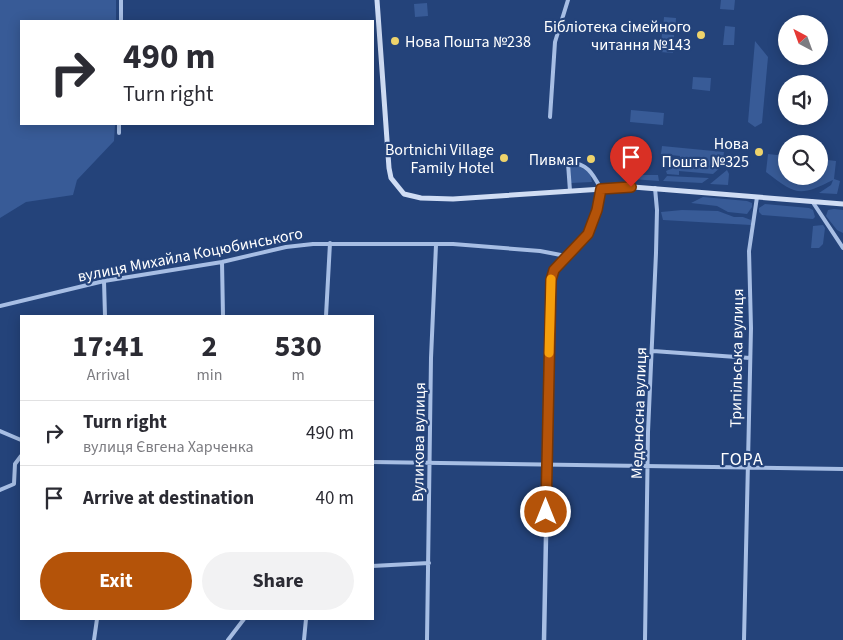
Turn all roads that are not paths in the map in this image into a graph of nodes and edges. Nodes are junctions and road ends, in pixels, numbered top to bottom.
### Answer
1 (121, 0) edge
2 (377, 0) edge
3 (568, 0) edge
4 (120, 20) edge
5 (550, 117) dead end
6 (119, 125) edge
7 (119, 133) dead end
8 (563, 159) dead end
9 (568, 163) junction
10 (654, 188) junction
11 (601, 189) junction
12 (570, 191) junction
13 (756, 197) junction
14 (812, 201) junction
15 (843, 204) edge
16 (330, 243) junction
17 (436, 245) junction
18 (843, 248) edge
19 (566, 256) junction
20 (222, 262) junction
21 (104, 281) junction
22 (0, 306) edge
23 (105, 315) edge
24 (223, 315) edge
25 (326, 315) edge
26 (653, 351) junction
27 (750, 358) junction
28 (0, 431) edge
29 (20, 440) edge
30 (20, 457) edge
31 (374, 462) edge
32 (430, 463) junction
33 (546, 465) junction
34 (648, 467) junction
35 (747, 468) junction
36 (843, 469) edge
37 (0, 490) edge
38 (428, 564) junction
39 (374, 566) edge
40 (97, 620) edge
41 (243, 620) edge
42 (306, 620) edge
43 (94, 640) edge
44 (228, 640) edge
45 (304, 640) edge
46 (427, 640) edge
47 (544, 640) edge
48 (645, 640) edge
49 (744, 640) edge

1 - 4 street
2 - 12 main road
3 - 5 street
6 - 7 street
8 - 9 street
9 - 11 street
9 - 12 street
10 - 11 main road
10 - 13 main road
10 - 26 street, Медоносна вулиця
11 - 12 main road
11 - 19 street
13 - 14 main road
13 - 27 street, Трипільська вулиця
14 - 15 main road
14 - 18 street
16 - 17 street, вулиця Михайла Коцюбинського
16 - 20 street, вулиця Михайла Коцюбинського
16 - 25 street
17 - 19 street, вулиця Михайла Коцюбинського
17 - 32 street, Вуликова вулиця
19 - 33 street
20 - 21 street, вулиця Михайла Коцюбинського
20 - 24 street
21 - 22 street, вулиця Михайла Коцюбинського
21 - 23 street
26 - 27 street
26 - 34 street, Медоносна вулиця
27 - 35 street, Трипільська вулиця
28 - 29 street
30 - 37 street
31 - 32 street
32 - 33 street
32 - 38 street, Вуликова вулиця
33 - 34 street
33 - 47 street
34 - 35 street
34 - 48 street, Медоносна вулиця
35 - 36 street
35 - 49 street, Трипільська вулиця
38 - 39 street
38 - 46 street, Вуликова вулиця
40 - 43 street
41 - 44 street
42 - 45 street

